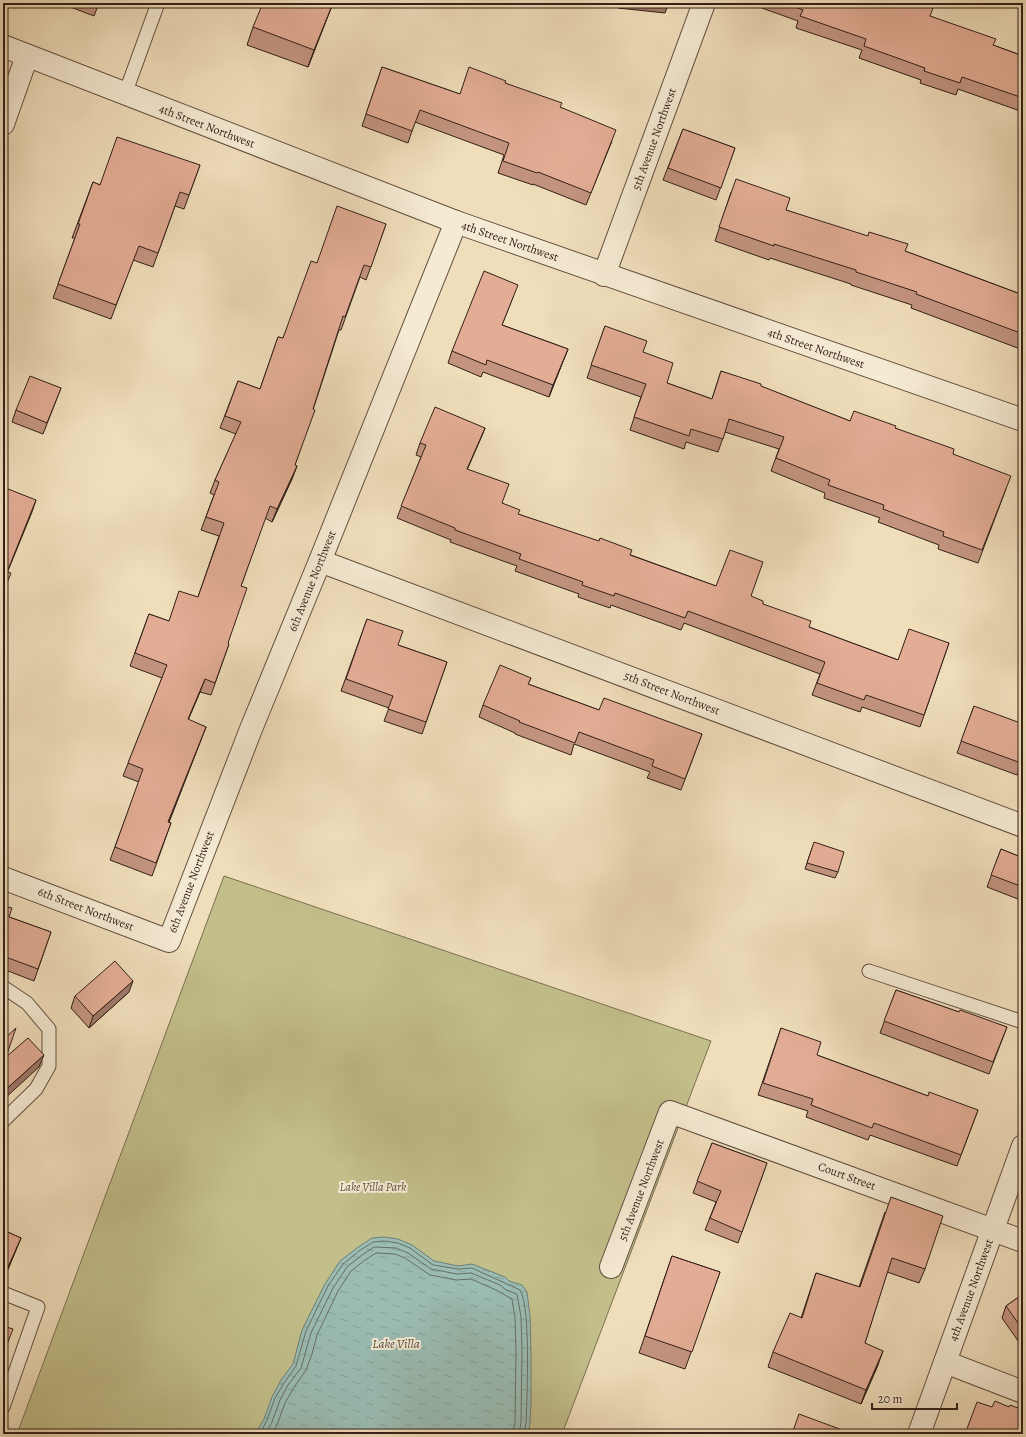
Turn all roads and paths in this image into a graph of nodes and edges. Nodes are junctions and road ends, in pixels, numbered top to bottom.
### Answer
1 (158, 3) edge
2 (704, 3) edge
3 (3, 46) edge
4 (27, 56) junction
5 (125, 94) junction
6 (3, 124) edge
7 (456, 222) junction
8 (604, 275) junction
9 (1023, 420) edge
10 (320, 561) junction
11 (1023, 826) edge
12 (3, 878) edge
13 (169, 941) joint
14 (869, 971) dead end
15 (3, 987) edge
16 (1023, 1022) edge
17 (670, 1112) joint
18 (3, 1121) edge
19 (1023, 1146) edge
20 (993, 1230) junction
21 (1023, 1241) edge
22 (611, 1267) dead end
23 (3, 1293) edge
24 (945, 1362) junction
25 (1023, 1392) edge
26 (3, 1407) edge
27 (919, 1434) edge

1 - 5 lane
2 - 8 street, 5th Avenue Northwest
3 - 4 street, 4th Street Northwest
4 - 5 street, 4th Street Northwest
4 - 6 street
5 - 7 street, 4th Street Northwest
7 - 8 street, 4th Street Northwest
7 - 10 street, 6th Avenue Northwest
8 - 9 street, 4th Street Northwest
10 - 11 street, 5th Street Northwest
10 - 13 street, 6th Avenue Northwest
12 - 13 street, 6th Street Northwest
14 - 16 lane
15 - 18 lane
17 - 20 street, Court Street
17 - 22 street, 5th Avenue Northwest
19 - 20 street, 4th Avenue Northwest
20 - 21 street, Court Street
20 - 24 street, 4th Avenue Northwest
23 - 26 lane
24 - 25 street
24 - 27 street, 4th Avenue Northwest

